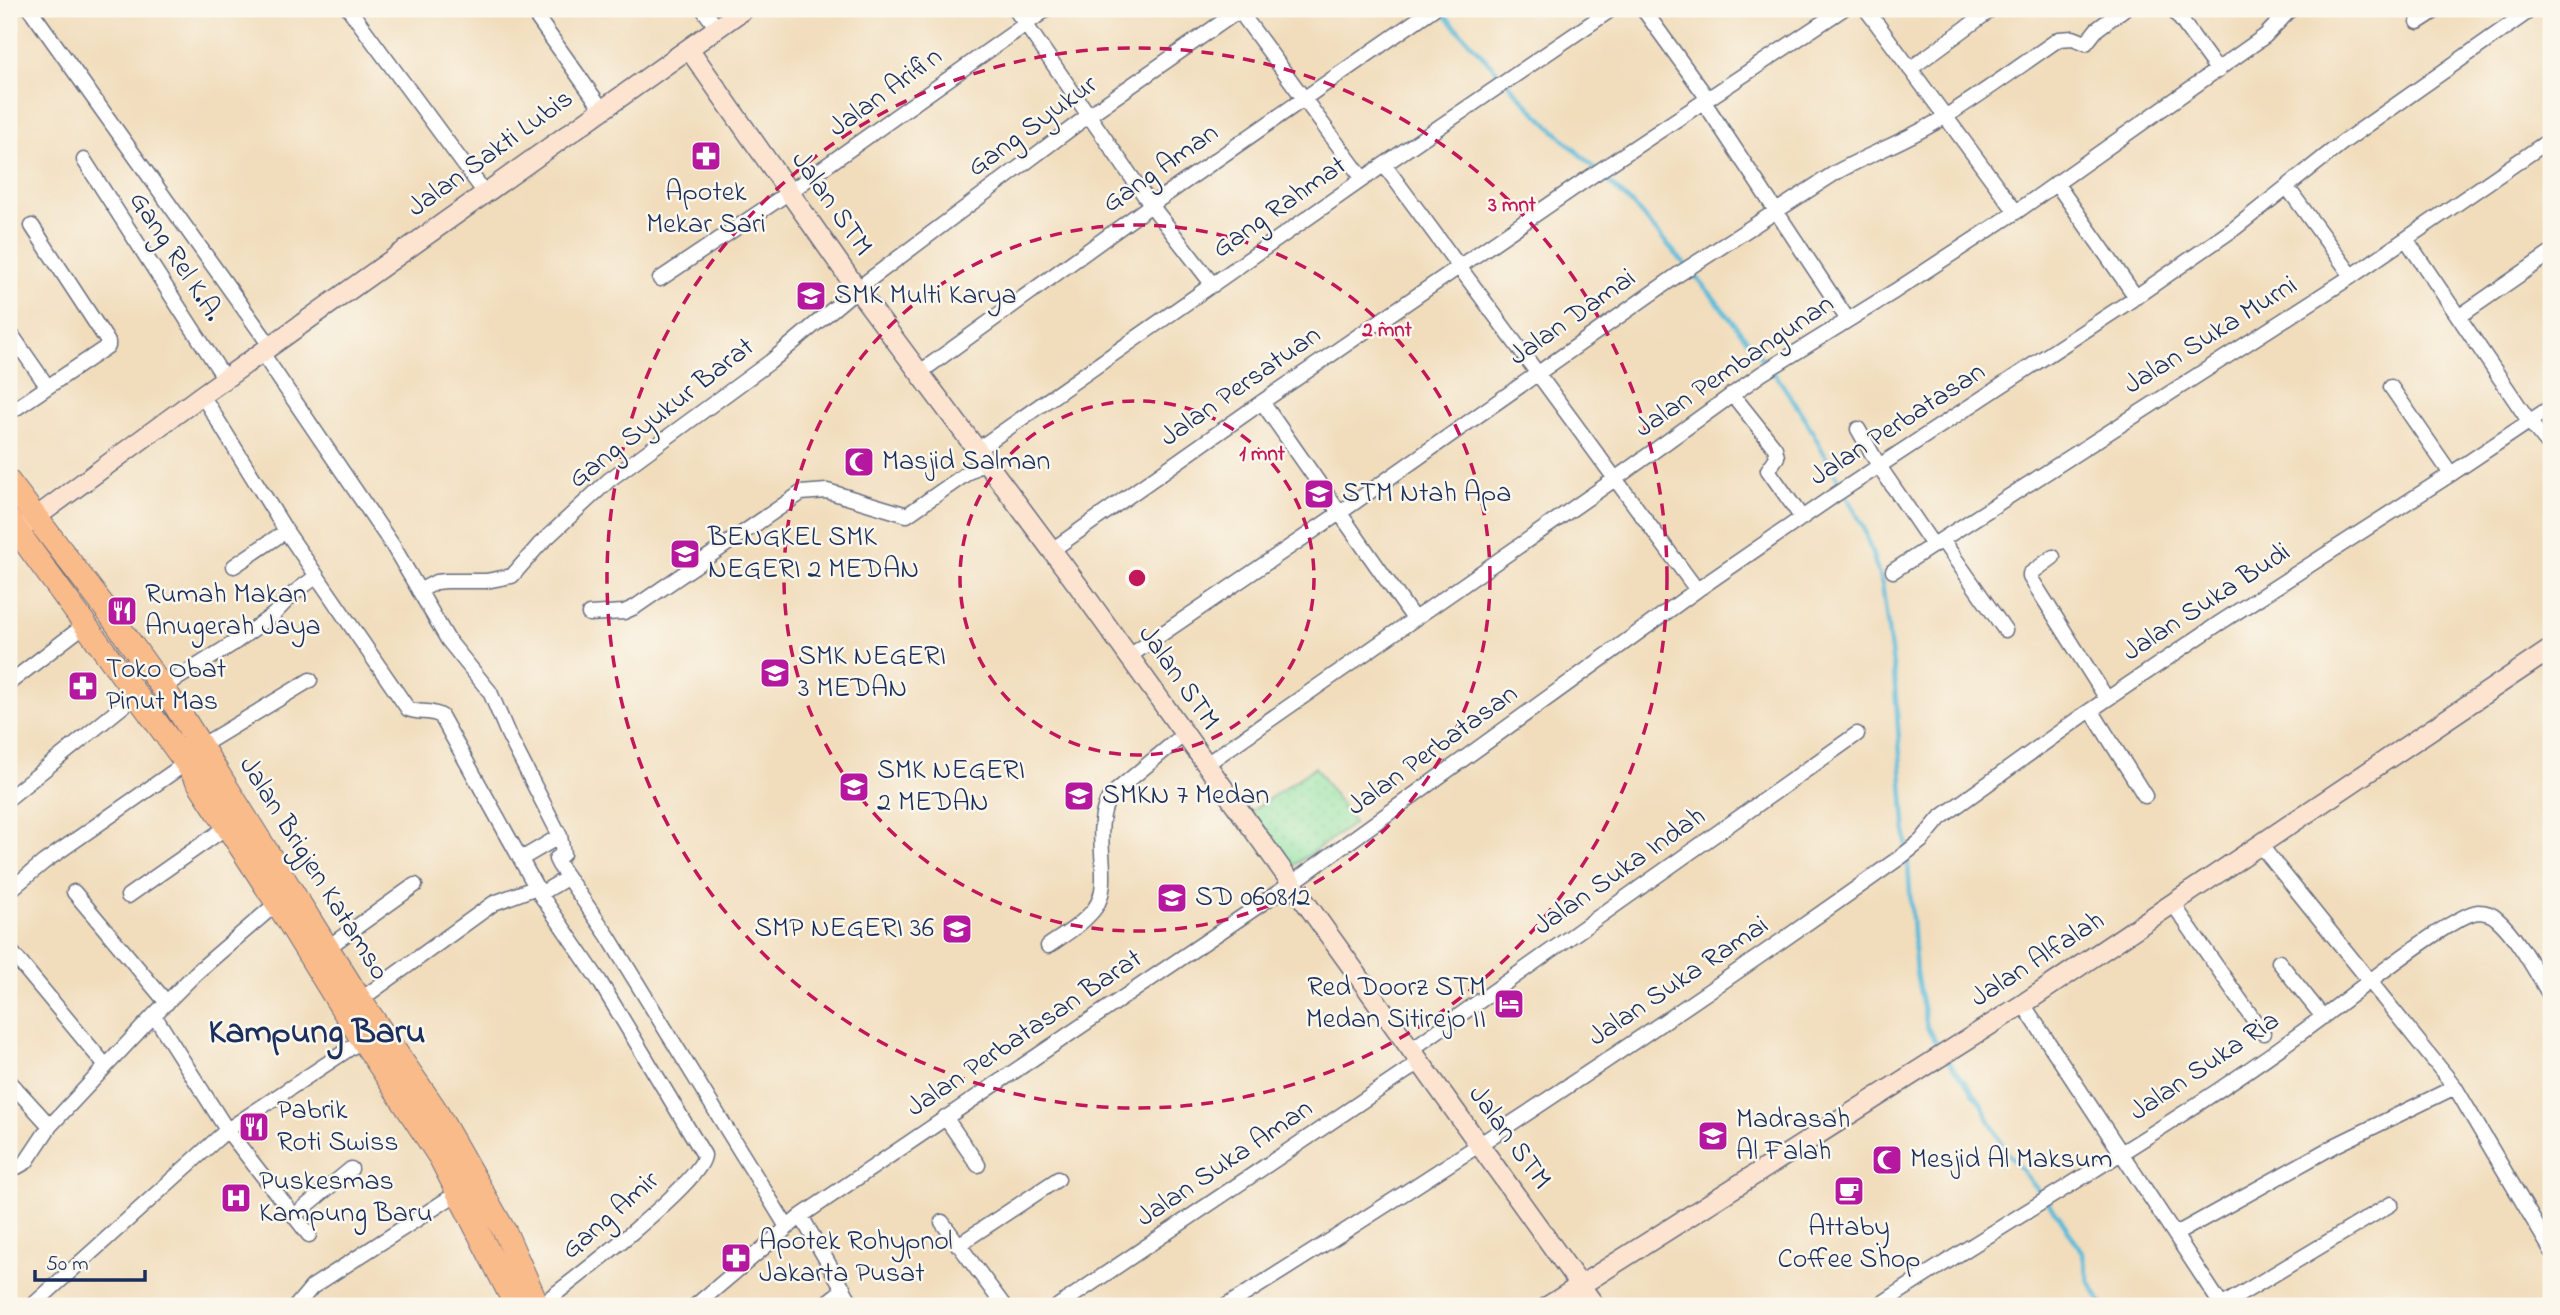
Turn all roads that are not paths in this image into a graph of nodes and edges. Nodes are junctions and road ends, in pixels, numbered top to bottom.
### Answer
1 (30, 9) edge
2 (349, 9) edge
3 (531, 9) edge
4 (703, 9) edge
5 (744, 9) edge
6 (1015, 9) edge
7 (1047, 9) edge
8 (1239, 9) edge
9 (1612, 9) edge
10 (1643, 9) edge
11 (1843, 9) edge
12 (1866, 9) edge
13 (1992, 9) edge
14 (2124, 9) edge
15 (2173, 9) edge
16 (2291, 9) edge
17 (2438, 9) edge
18 (2532, 9) edge
19 (1429, 12) edge
20 (2418, 22) dead end
21 (1026, 23) junction
22 (717, 28) junction
23 (690, 49) junction
24 (1910, 69) junction
25 (2218, 71) junction
26 (1306, 99) junction
27 (1706, 101) junction
28 (602, 108) junction
29 (1089, 115) junction
30 (1946, 117) junction
31 (2551, 139) edge
32 (84, 160) dead end
33 (1385, 166) junction
34 (1363, 179) junction
35 (2056, 183) junction
36 (2287, 187) junction
37 (485, 193) junction
38 (788, 193) junction
39 (1151, 205) junction
40 (1776, 211) junction
41 (2016, 212) junction
42 (32, 226) dead end
43 (2406, 239) junction
44 (2551, 253) edge
45 (1460, 267) junction
46 (2352, 276) junction
47 (660, 279) dead end
48 (1213, 285) junction
49 (857, 289) junction
50 (2136, 297) junction
51 (2460, 316) junction
52 (1848, 320) junction
53 (9, 331) edge
54 (267, 350) junction
55 (919, 373) junction
56 (1537, 373) junction
57 (225, 379) junction
58 (47, 386) junction
59 (2391, 387) dead end
60 (1732, 394) junction
61 (202, 396) junction
62 (1262, 402) junction
63 (2551, 407) edge
64 (9, 413) edge
65 (2529, 421) junction
66 (1858, 429) dead end
67 (2551, 448) edge
68 (981, 454) junction
69 (1879, 466) junction
70 (2451, 474) junction
71 (1615, 479) junction
72 (9, 482) edge
73 (1338, 514) junction
74 (37, 517) junction
75 (1802, 518) junction
76 (12, 529) edge
77 (286, 531) junction
78 (1938, 543) junction
79 (1052, 550) junction
80 (2053, 557) dead end
81 (234, 566) dead end
82 (1893, 571) dead end
83 (317, 576) junction
84 (1697, 590) junction
85 (419, 591) junction
86 (589, 614) dead end
87 (1414, 619) junction
88 (86, 624) junction
89 (2004, 630) dead end
90 (2551, 649) edge
91 (1128, 657) junction
92 (310, 680) dead end
93 (9, 683) edge
94 (162, 688) junction
95 (138, 694) junction
96 (2108, 699) junction
97 (2091, 709) junction
98 (1183, 734) junction
99 (1857, 734) dead end
100 (193, 754) junction
101 (1205, 765) junction
102 (2145, 796) dead end
103 (9, 798) edge
104 (228, 826) junction
105 (560, 836) junction
106 (2261, 846) junction
107 (1902, 856) joint
108 (521, 859) junction
109 (567, 878) junction
110 (1292, 883) junction
111 (415, 885) dead end
112 (9, 891) edge
113 (538, 891) junction
114 (74, 892) dead end
115 (128, 896) dead end
116 (278, 903) junction
117 (2172, 904) junction
118 (1048, 946) dead end
119 (327, 948) junction
120 (9, 949) edge
121 (2279, 962) dead end
122 (2371, 980) junction
123 (2551, 997) edge
124 (167, 1003) junction
125 (2023, 1004) junction
126 (352, 1005) junction
127 (154, 1016) junction
128 (2323, 1017) junction
129 (2263, 1033) dead end
130 (371, 1034) junction
131 (1416, 1056) junction
132 (106, 1065) junction
133 (9, 1081) edge
134 (2455, 1087) junction
135 (944, 1117) junction
136 (50, 1126) junction
137 (227, 1130) junction
138 (1480, 1144) junction
139 (2120, 1154) junction
140 (9, 1161) edge
141 (978, 1165) dead end
142 (351, 1169) dead end
143 (1058, 1179) dead end
144 (459, 1192) junction
145 (2391, 1204) dead end
146 (294, 1216) junction
147 (801, 1216) junction
148 (942, 1222) dead end
149 (787, 1227) junction
150 (2176, 1234) junction
151 (309, 1235) dead end
152 (958, 1245) junction
153 (2551, 1250) edge
154 (1580, 1285) junction
155 (844, 1289) junction
156 (32, 1306) edge
157 (296, 1306) edge
158 (516, 1306) edge
159 (538, 1306) edge
160 (695, 1306) edge
161 (822, 1306) edge
162 (853, 1306) edge
163 (1004, 1306) edge
164 (1058, 1306) edge
165 (1226, 1306) edge
166 (1548, 1306) edge
167 (1595, 1306) edge
168 (1878, 1306) edge
169 (2221, 1306) edge

1 - 54 street
2 - 37 street
3 - 28 street
4 - 22 street
5 - 22 street, Jalan Sakti Lubis
6 - 21 street
7 - 21 street, Jalan Arifin
8 - 26 street
8 - 29 street, Gang Syukur
9 - 33 street, Gang Rahmat
10 - 27 street
11 - 27 street, Jalan Persatuan
12 - 24 street
13 - 24 street
14 - 30 street, Jalan Damai
15 - 25 street
16 - 25 street, Jalan Pembangunan
17 - 20 street
18 - 36 street, Jalan Perbatasan
19 - 26 street, Gang Aman
21 - 29 street
21 - 38 street, Jalan Arifin
22 - 23 street, Jalan Sakti Lubis
23 - 28 street, Jalan Sakti Lubis
23 - 38 street, Jalan STM
24 - 30 street
25 - 35 street, Jalan Pembangunan
26 - 34 street
26 - 39 street, Gang Aman
27 - 40 street
27 - 45 street, Jalan Persatuan
28 - 37 street, Jalan Sakti Lubis
29 - 39 street
29 - 49 street, Gang Syukur
30 - 40 street, Jalan Damai
30 - 41 street
31 - 43 street, Jalan Suka Murni
32 - 57 street, Gang Rel K.A.
33 - 34 street, Gang Rahmat
33 - 45 street
34 - 48 street, Gang Rahmat
35 - 41 street, Jalan Pembangunan
35 - 50 street
36 - 46 street
36 - 50 street, Jalan Perbatasan
37 - 54 street, Jalan Sakti Lubis
38 - 47 street, Jalan Arifin
38 - 49 street, Jalan STM
39 - 48 street
39 - 55 street, Gang Aman
40 - 52 street
40 - 56 street, Jalan Damai
41 - 52 street, Jalan Pembangunan
42 - 58 street
43 - 46 street, Jalan Suka Murni
43 - 51 street
44 - 51 street
45 - 56 street
45 - 62 street, Jalan Persatuan
46 - 78 street, Jalan Suka Murni
48 - 68 street, Gang Rahmat
49 - 55 street, Jalan STM
49 - 85 street, Gang Syukur Barat
50 - 69 street, Jalan Perbatasan
51 - 65 street
52 - 60 street, Jalan Pembangunan
53 - 58 street
54 - 57 street, Jalan Sakti Lubis
54 - 85 street
55 - 68 street, Jalan STM
56 - 71 street
56 - 73 street, Jalan Damai
57 - 61 street, Jalan Sakti Lubis
58 - 64 street
59 - 70 street
60 - 71 street, Jalan Pembangunan
60 - 75 street
61 - 74 street, Jalan Sakti Lubis
61 - 77 street
62 - 73 street
62 - 79 street, Jalan Persatuan
63 - 65 street, Jalan Suka Budi
65 - 67 street
65 - 70 street, Jalan Suka Budi
66 - 69 street
68 - 79 street, Jalan STM
68 - 86 street, Gang Rahmat
69 - 75 street, Jalan Perbatasan
69 - 78 street
70 - 96 street, Jalan Suka Budi
71 - 84 street
71 - 87 street, Jalan Pembangunan
72 - 74 main road, Jalan Brigjen Katamso
73 - 87 street
73 - 91 street, Jalan Damai
74 - 76 street, Jalan Sakti Lubis
74 - 94 main road, Jalan Brigjen Katamso
75 - 84 street, Jalan Perbatasan
76 - 88 main road, Jalan Brigjen Katamso
77 - 81 street
77 - 83 street
78 - 82 street, Jalan Suka Murni
78 - 89 street
79 - 91 street, Jalan STM
80 - 96 street
83 - 94 street
83 - 108 street
84 - 110 street, Jalan Perbatasan
85 - 105 street
87 - 101 street, Jalan Pembangunan
88 - 93 street
88 - 95 main road, Jalan Brigjen Katamso
90 - 106 street, Jalan Alfalah
91 - 98 street, Jalan STM
92 - 100 street
94 - 100 main road, Jalan Brigjen Katamso
95 - 100 main road, Jalan Brigjen Katamso
95 - 103 street
96 - 97 street, Jalan Suka Budi
97 - 102 street
97 - 107 street, Jalan Suka Budi
98 - 101 street, Jalan STM
98 - 118 street
99 - 131 street, Jalan Suka Indah
100 - 104 main road, Jalan Brigjen Katamso
100 - 112 street
100 - 119 main road, Jalan Brigjen Katamso
101 - 110 street, Jalan STM
104 - 115 street
104 - 116 main road, Jalan Brigjen Katamso
105 - 108 street
105 - 109 street
106 - 117 street, Jalan Alfalah
106 - 122 street
107 - 138 street, Jalan Suka Ramai
108 - 113 street
109 - 113 street
109 - 149 street
110 - 131 street, Jalan STM
110 - 135 street, Jalan Perbatasan Barat
111 - 119 street
113 - 126 street
113 - 159 street, Gang Amir
114 - 124 street
116 - 124 street
116 - 126 main road, Jalan Brigjen Katamso
117 - 125 street, Jalan Alfalah
117 - 129 street
119 - 126 main road, Jalan Brigjen Katamso
120 - 132 street
121 - 128 street
122 - 123 street, Jalan Suka Ria
122 - 128 street, Jalan Suka Ria
122 - 134 street
124 - 127 street
125 - 139 street
125 - 154 street, Jalan Alfalah
126 - 130 main road, Jalan Brigjen Katamso
127 - 132 street
127 - 137 street
128 - 139 street, Jalan Suka Ria
130 - 137 street
130 - 144 main road, Jalan Brigjen Katamso
130 - 159 main road, Jalan Brigjen Katamso
131 - 138 street, Jalan STM
131 - 164 street, Jalan Suka Aman
132 - 136 street
133 - 136 street
134 - 150 street
134 - 153 street
135 - 141 street
135 - 147 street, Jalan Perbatasan Barat
136 - 140 street
137 - 146 street
137 - 156 street
138 - 154 street, Jalan STM
138 - 165 street, Jalan Suka Ramai
139 - 150 street
139 - 168 street, Jalan Suka Ria
142 - 146 street
143 - 152 street
144 - 157 street
144 - 158 main road, Jalan Brigjen Katamso
145 - 169 street
146 - 151 street
147 - 149 street, Jalan Perbatasan Barat
147 - 155 street
148 - 152 street
149 - 160 street, Jalan Perbatasan Barat
150 - 169 street
152 - 163 street
154 - 166 street, Jalan Alfalah
154 - 167 street, Jalan STM
155 - 161 street
155 - 162 street

